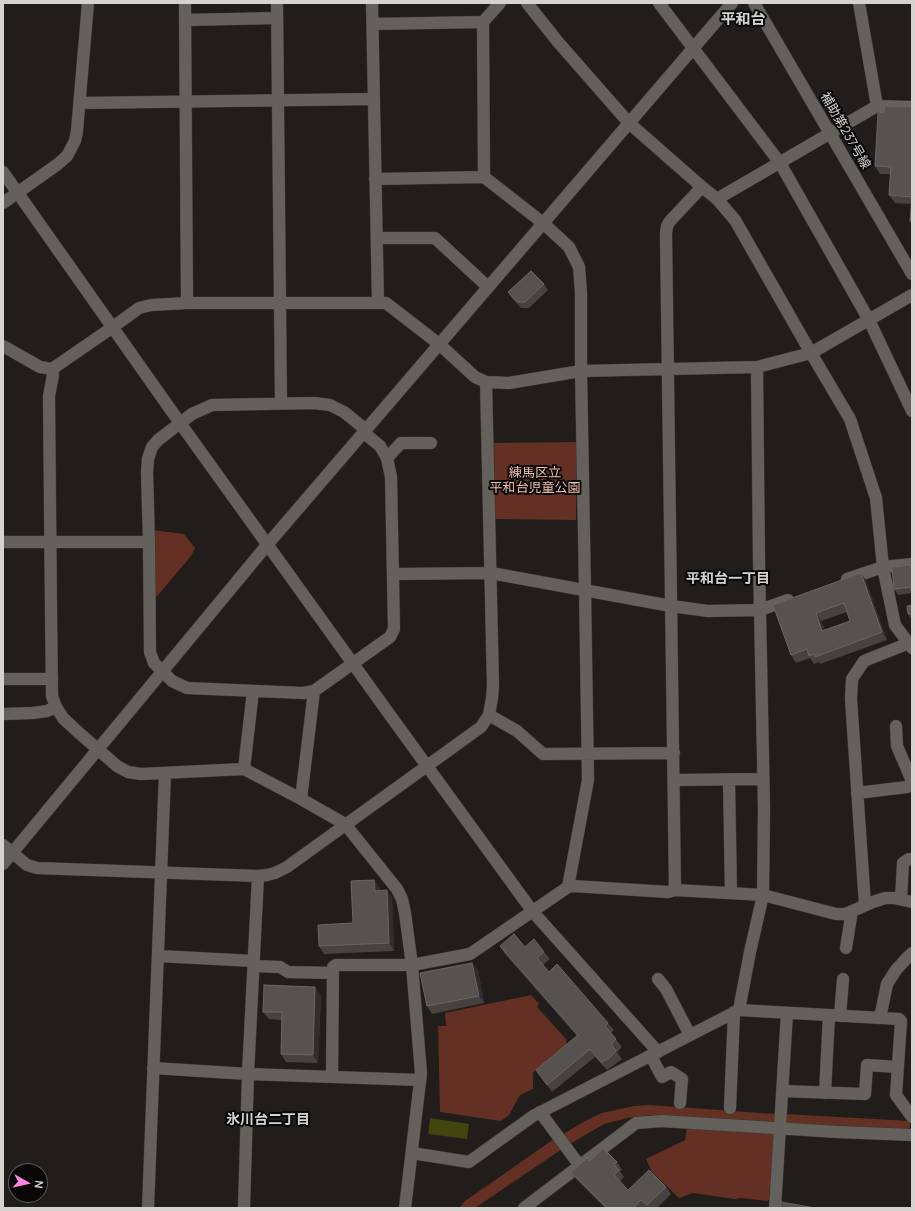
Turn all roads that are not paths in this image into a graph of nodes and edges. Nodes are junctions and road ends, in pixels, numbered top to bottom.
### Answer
1 (88, 3) edge
2 (185, 3) edge
3 (277, 3) edge
4 (372, 3) edge
5 (500, 3) edge
6 (527, 3) edge
7 (659, 3) edge
8 (732, 3) edge
9 (754, 3) edge
10 (859, 3) edge
11 (278, 18) junction
12 (185, 20) junction
13 (483, 22) junction
14 (373, 24) junction
15 (693, 48) junction
16 (374, 99) junction
17 (278, 100) junction
18 (185, 102) junction
19 (80, 103) junction
20 (877, 106) junction
21 (912, 107) edge
22 (629, 123) junction
23 (830, 133) junction
24 (780, 163) junction
25 (3, 172) edge
26 (484, 177) junction
27 (376, 179) junction
28 (702, 187) junction
29 (18, 193) junction
30 (717, 199) junction
31 (3, 203) edge
32 (543, 223) junction
33 (377, 238) junction
34 (912, 274) edge
35 (488, 287) junction
36 (912, 295) edge
37 (187, 303) junction
38 (280, 303) junction
39 (378, 303) junction
40 (869, 320) junction
41 (113, 327) junction
42 (439, 344) junction
43 (3, 346) edge
44 (811, 353) junction
45 (757, 367) junction
46 (52, 369) junction
47 (669, 370) junction
48 (581, 372) junction
49 (486, 382) junction
50 (281, 403) junction
51 (912, 410) edge
52 (180, 423) junction
53 (364, 431) junction
54 (431, 443) dead end
55 (388, 458) junction
56 (3, 542) edge
57 (50, 542) junction
58 (149, 542) junction
59 (267, 545) junction
60 (912, 564) edge
61 (883, 567) junction
62 (491, 572) junction
63 (393, 574) junction
64 (840, 582) edge
65 (585, 589) junction
66 (796, 597) edge
67 (671, 606) junction
68 (760, 610) junction
69 (910, 646) edge
70 (353, 663) junction
71 (162, 672) junction
72 (3, 679) edge
73 (52, 679) junction
74 (253, 691) junction
75 (314, 691) junction
76 (56, 707) junction
77 (3, 714) edge
78 (489, 715) junction
79 (896, 726) dead end
80 (98, 750) junction
81 (674, 753) junction
82 (587, 754) junction
83 (427, 766) junction
84 (244, 769) junction
85 (165, 773) junction
86 (763, 779) junction
87 (674, 780) junction
88 (729, 780) junction
89 (911, 786) edge
90 (858, 793) junction
91 (301, 799) junction
92 (346, 824) junction
93 (8, 849) edge
94 (912, 860) edge
95 (3, 864) edge
96 (161, 872) junction
97 (258, 876) junction
98 (568, 887) junction
99 (675, 890) junction
100 (731, 893) junction
101 (763, 895) junction
102 (907, 901) edge
103 (865, 905) junction
104 (533, 912) junction
105 (850, 912) junction
106 (846, 948) dead end
107 (158, 956) junction
108 (909, 956) edge
109 (254, 964) junction
110 (412, 965) junction
111 (333, 973) junction
112 (658, 979) dead end
113 (843, 979) dead end
114 (737, 1011) junction
115 (787, 1013) junction
116 (834, 1016) junction
117 (880, 1018) junction
118 (690, 1035) junction
119 (654, 1054) junction
120 (897, 1067) junction
121 (153, 1068) junction
122 (248, 1074) junction
123 (332, 1077) junction
124 (420, 1080) junction
125 (782, 1091) junction
126 (825, 1093) junction
127 (907, 1100) edge
128 (680, 1103) dead end
129 (730, 1108) dead end
130 (540, 1112) junction
131 (912, 1117) edge
132 (781, 1129) junction
133 (912, 1135) edge
134 (412, 1153) junction
135 (580, 1166) junction
136 (148, 1208) edge
137 (244, 1208) edge
138 (405, 1208) edge
139 (524, 1208) edge
140 (775, 1208) edge

1 - 19 street
2 - 12 street
3 - 11 street
4 - 14 street
5 - 13 street
6 - 22 street
7 - 15 street
8 - 15 street
9 - 23 street, 補助第237号線
10 - 20 street
11 - 12 street
11 - 17 street
12 - 18 street
13 - 14 street
13 - 26 street
14 - 16 street
15 - 22 street
15 - 24 street
16 - 17 street
16 - 27 street
17 - 18 street
17 - 38 street
18 - 19 street
18 - 37 street
19 - 29 street
20 - 21 street
20 - 23 street
22 - 28 street
22 - 32 street
23 - 24 street
23 - 34 street, 補助第237号線
24 - 30 street
24 - 40 street
25 - 29 street
26 - 27 street
26 - 32 street
27 - 33 street
28 - 30 street
28 - 47 street
29 - 31 street
29 - 41 street
30 - 44 street
32 - 35 street
32 - 48 street
33 - 35 street
33 - 39 street
35 - 42 street
36 - 40 street
37 - 38 street
37 - 41 street
38 - 39 street
38 - 50 street
39 - 42 street
40 - 44 street
40 - 51 street
41 - 46 street
41 - 52 street
42 - 49 street
42 - 53 street
43 - 46 street
44 - 45 street
44 - 61 street
45 - 47 street
45 - 68 street
46 - 57 street
47 - 48 street
47 - 67 street
48 - 49 street
48 - 65 street
49 - 62 street
50 - 52 street
50 - 53 street
52 - 58 street
52 - 59 street
53 - 55 street
53 - 59 street
54 - 55 street
55 - 63 street
56 - 57 street
57 - 58 street
57 - 73 street
58 - 71 street
59 - 70 street
59 - 71 street
60 - 61 street
61 - 64 street
61 - 69 street
62 - 63 street
62 - 65 street
62 - 78 street
63 - 70 street
65 - 67 street
65 - 82 street
66 - 68 street
67 - 68 street
67 - 81 street
68 - 86 street
69 - 90 street
70 - 75 street
70 - 83 street
71 - 74 street
71 - 80 street
72 - 73 street
73 - 76 street
74 - 75 street
74 - 84 street
75 - 91 street
76 - 77 street
76 - 80 street
78 - 82 street
78 - 83 street
79 - 89 street
80 - 85 street
80 - 93 street
81 - 82 street
81 - 87 street
82 - 98 street
83 - 92 street
83 - 104 street
84 - 85 street
84 - 91 street
85 - 96 street
86 - 88 street
86 - 101 street
87 - 88 street
87 - 99 street
88 - 100 street
89 - 90 street
90 - 103 street
91 - 92 street
92 - 97 street
92 - 110 street
93 - 95 street
93 - 96 street
94 - 102 street
96 - 97 street
96 - 107 street
97 - 109 street
98 - 99 street
98 - 104 street
99 - 100 street
100 - 101 street
101 - 105 street
101 - 114 street
102 - 103 street
103 - 105 street
104 - 110 street
104 - 119 street
105 - 106 street
107 - 109 street
107 - 121 street
108 - 117 street
109 - 111 street
109 - 122 street
110 - 111 street
110 - 124 street
111 - 123 street
112 - 118 street
113 - 116 street
114 - 115 street
114 - 118 street
114 - 129 street
115 - 116 street
115 - 125 street
116 - 117 street
116 - 126 street
117 - 120 street
118 - 119 street
119 - 128 street
119 - 130 street
120 - 126 street
120 - 127 street
121 - 122 street
121 - 136 street
122 - 123 street
122 - 137 street
123 - 124 street
124 - 134 street
125 - 126 street
125 - 132 street
127 - 131 street
130 - 134 street
130 - 135 street
132 - 133 street
132 - 135 street
132 - 140 street
134 - 138 street
135 - 139 street

